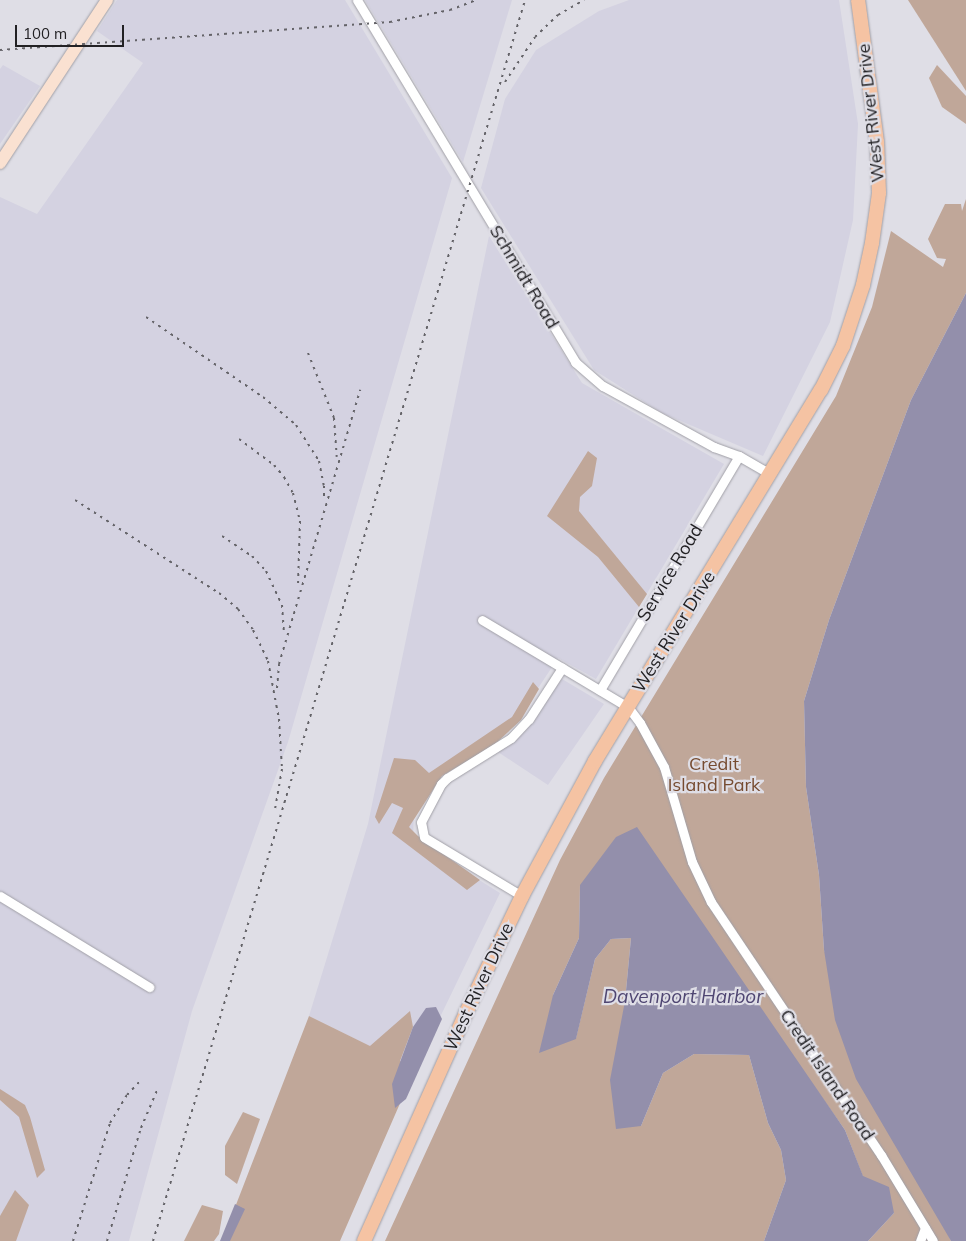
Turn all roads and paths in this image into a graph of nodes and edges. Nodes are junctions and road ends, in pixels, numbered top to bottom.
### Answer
1 (107, 0) edge
2 (358, 0) edge
3 (858, 0) edge
4 (0, 163) edge
5 (739, 456) junction
6 (769, 474) junction
7 (482, 620) dead end
8 (562, 668) junction
9 (600, 690) junction
10 (628, 707) junction
11 (0, 896) edge
12 (522, 896) junction
13 (149, 987) dead end
14 (925, 1228) junction
15 (364, 1241) edge
16 (920, 1241) edge
17 (932, 1241) edge

1 - 4 street
2 - 5 street, Schmidt Road
3 - 6 main road, West River Drive
5 - 6 street, Schmidt Road
5 - 9 street, Service Road
6 - 10 main road, West River Drive
7 - 8 street
8 - 9 street
8 - 12 street
9 - 10 street
10 - 12 main road, West River Drive
10 - 14 street, Credit Island Road
11 - 13 street
12 - 15 main road, West River Drive
14 - 16 street
14 - 17 street, Credit Island Road

